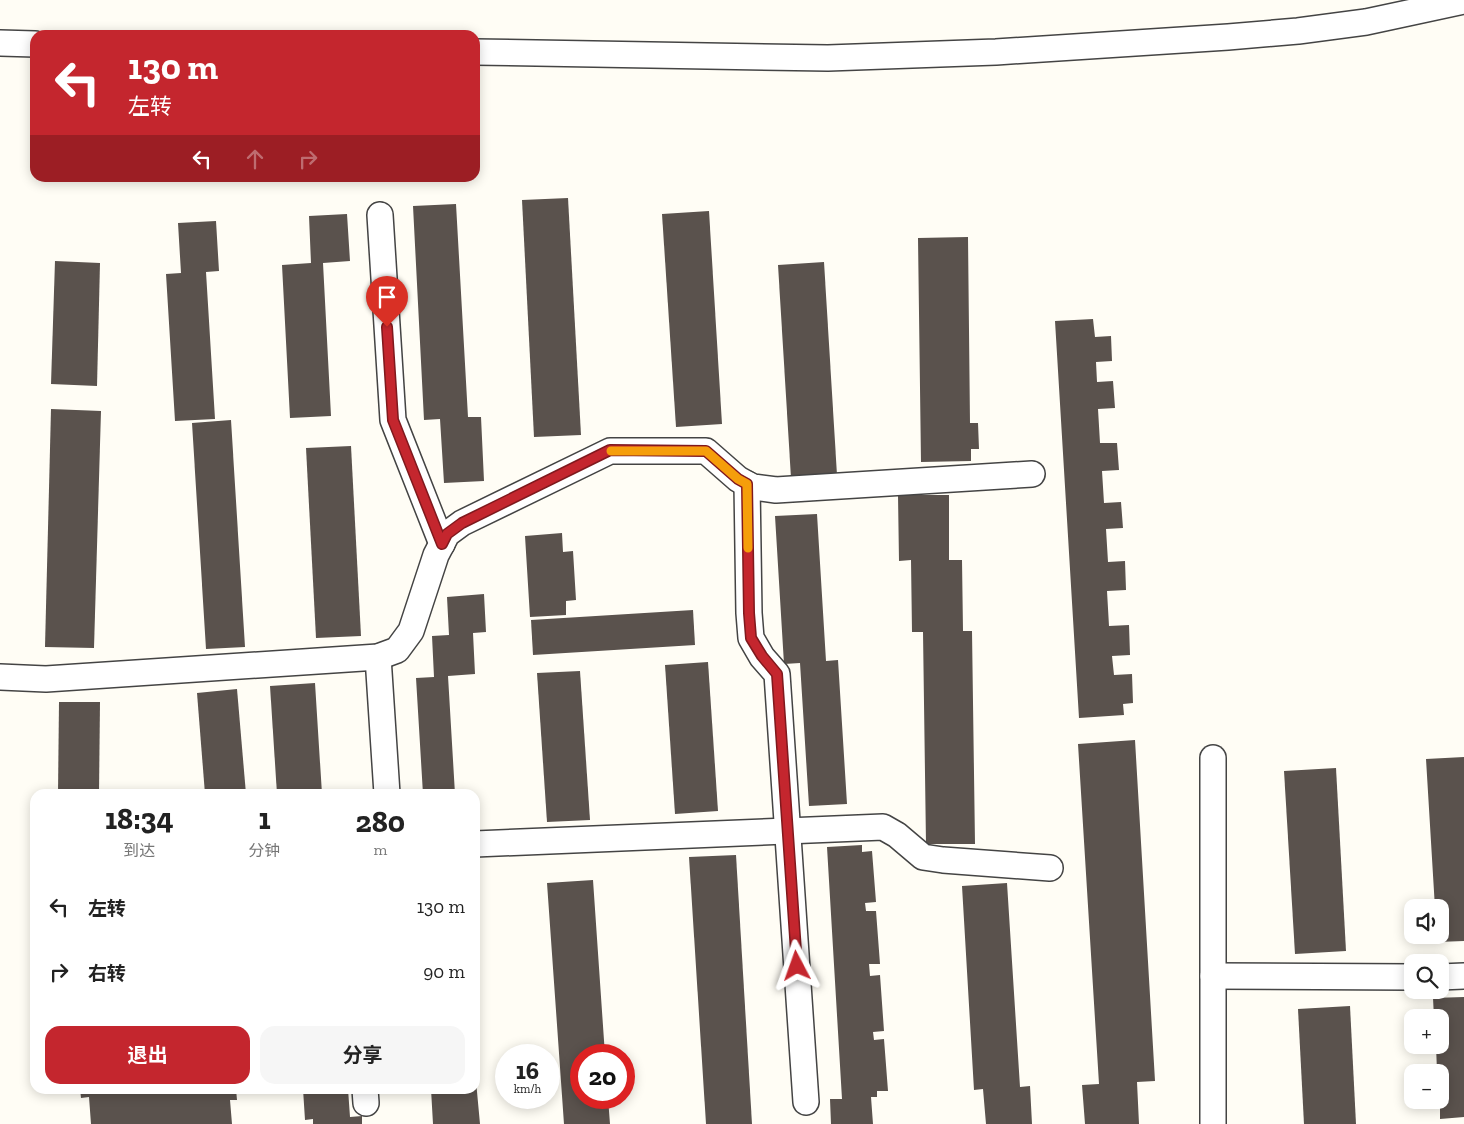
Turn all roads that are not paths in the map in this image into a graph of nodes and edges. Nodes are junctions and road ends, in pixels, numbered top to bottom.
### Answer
1 (1464, 1) edge
2 (0, 43) edge
3 (30, 44) edge
4 (480, 52) edge
5 (380, 215) dead end
6 (1032, 474) dead end
7 (747, 484) junction
8 (442, 544) junction
9 (378, 656) junction
10 (0, 677) edge
11 (1213, 758) dead end
12 (387, 789) edge
13 (788, 831) junction
14 (480, 844) edge
15 (1050, 868) dead end
16 (1213, 976) junction
17 (1464, 976) edge
18 (1404, 977) edge
19 (1449, 977) edge
20 (806, 1102) dead end
21 (1213, 1124) edge

1 - 4 street
2 - 3 street
5 - 8 street
6 - 7 street
7 - 8 street
7 - 13 street
8 - 9 street
9 - 10 street
9 - 12 street
11 - 16 street
13 - 14 street
13 - 15 street
13 - 20 street
16 - 18 street
16 - 21 street
17 - 19 street

